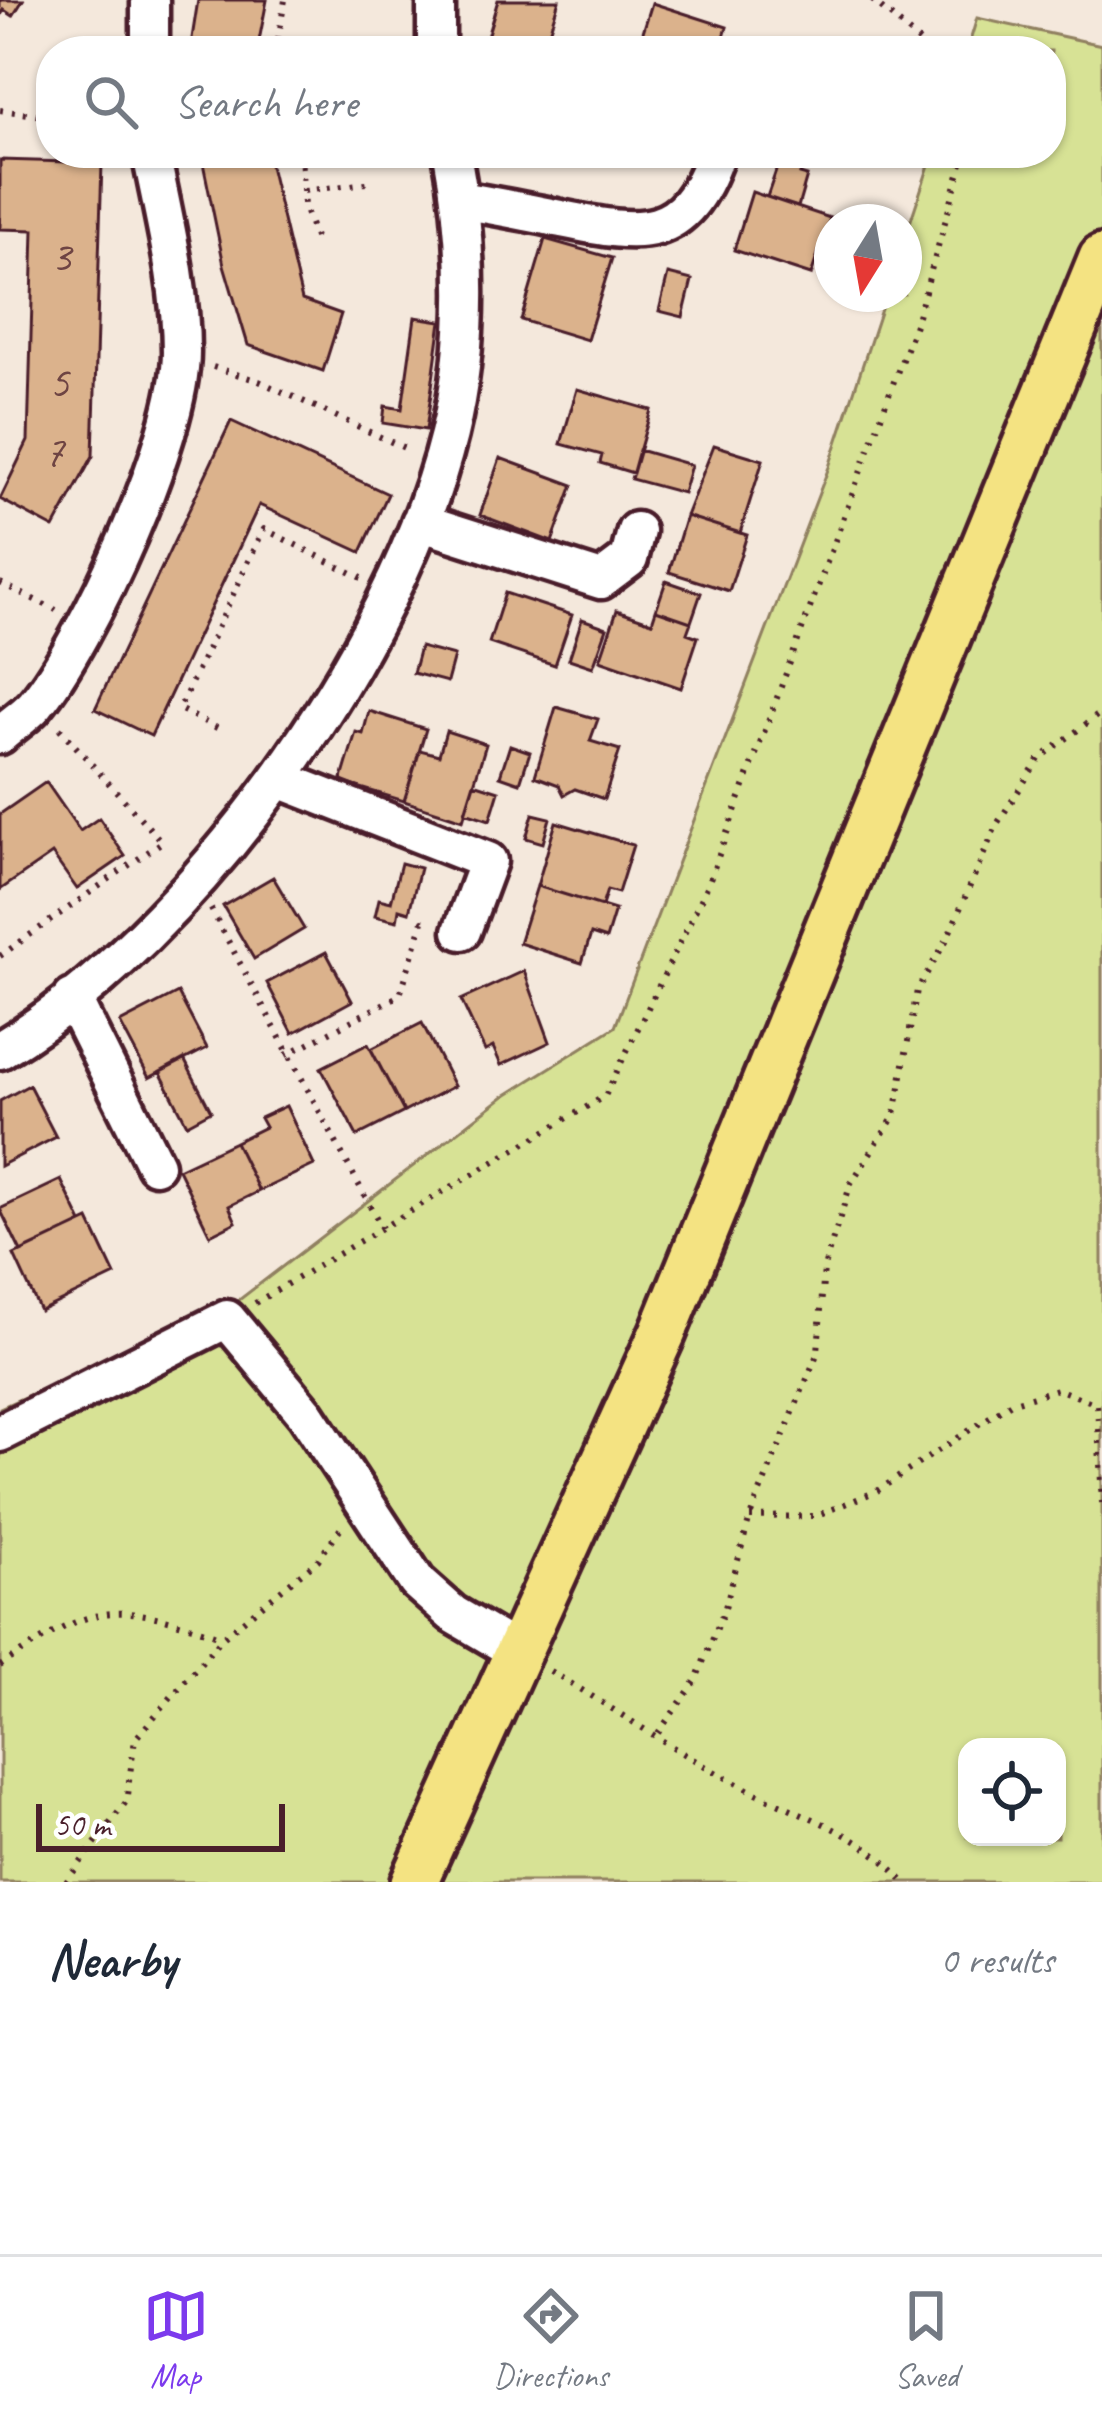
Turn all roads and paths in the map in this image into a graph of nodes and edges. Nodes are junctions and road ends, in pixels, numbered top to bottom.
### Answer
1 (150, 0) edge
2 (285, 0) edge
3 (436, 0) edge
4 (872, 0) edge
5 (150, 36) edge
6 (279, 36) edge
7 (436, 36) edge
8 (913, 36) edge
9 (0, 110) edge
10 (36, 115) edge
11 (155, 168) edge
12 (302, 168) edge
13 (455, 168) edge
14 (708, 168) edge
15 (961, 168) edge
16 (374, 182) dead end
17 (304, 191) junction
18 (461, 200) junction
19 (317, 243) dead end
20 (1102, 258) edge
21 (181, 358) junction
22 (440, 464) junction
23 (420, 522) junction
24 (636, 531) dead end
25 (0, 583) edge
26 (387, 590) junction
27 (84, 624) junction
28 (34, 705) junction
29 (1102, 712) edge
30 (217, 728) dead end
31 (0, 735) edge
32 (279, 779) junction
33 (196, 880) junction
34 (463, 932) joint
35 (0, 956) edge
36 (72, 998) junction
37 (0, 1050) edge
38 (286, 1055) junction
39 (155, 1165) dead end
40 (382, 1228) junction
41 (227, 1319) junction
42 (1100, 1401) edge
43 (0, 1433) edge
44 (362, 1498) junction
45 (1102, 1503) edge
46 (750, 1516) junction
47 (223, 1637) junction
48 (520, 1654) junction
49 (0, 1666) edge
50 (658, 1733) junction
51 (66, 1882) edge
52 (414, 1882) edge
53 (904, 1882) edge

1 - 5 street
2 - 6 path
3 - 7 street
4 - 8 path
9 - 10 path
11 - 21 street
12 - 17 path
13 - 18 street
14 - 18 street
15 - 40 path
16 - 17 path
17 - 19 path
18 - 22 street
20 - 48 main road
21 - 22 path
21 - 27 street
22 - 23 street
23 - 24 street
23 - 26 street
25 - 27 path
26 - 30 path
26 - 32 street
27 - 28 street
28 - 31 street
28 - 35 path
29 - 46 path
32 - 33 street
32 - 34 street
33 - 36 street
33 - 38 path
34 - 38 path
36 - 37 street
36 - 39 street
38 - 40 path
40 - 41 path
41 - 43 street
41 - 44 street
42 - 45 path
42 - 46 path
44 - 47 path
44 - 48 street
46 - 50 path
47 - 49 path
47 - 51 path
48 - 50 path
48 - 52 main road
50 - 53 path

